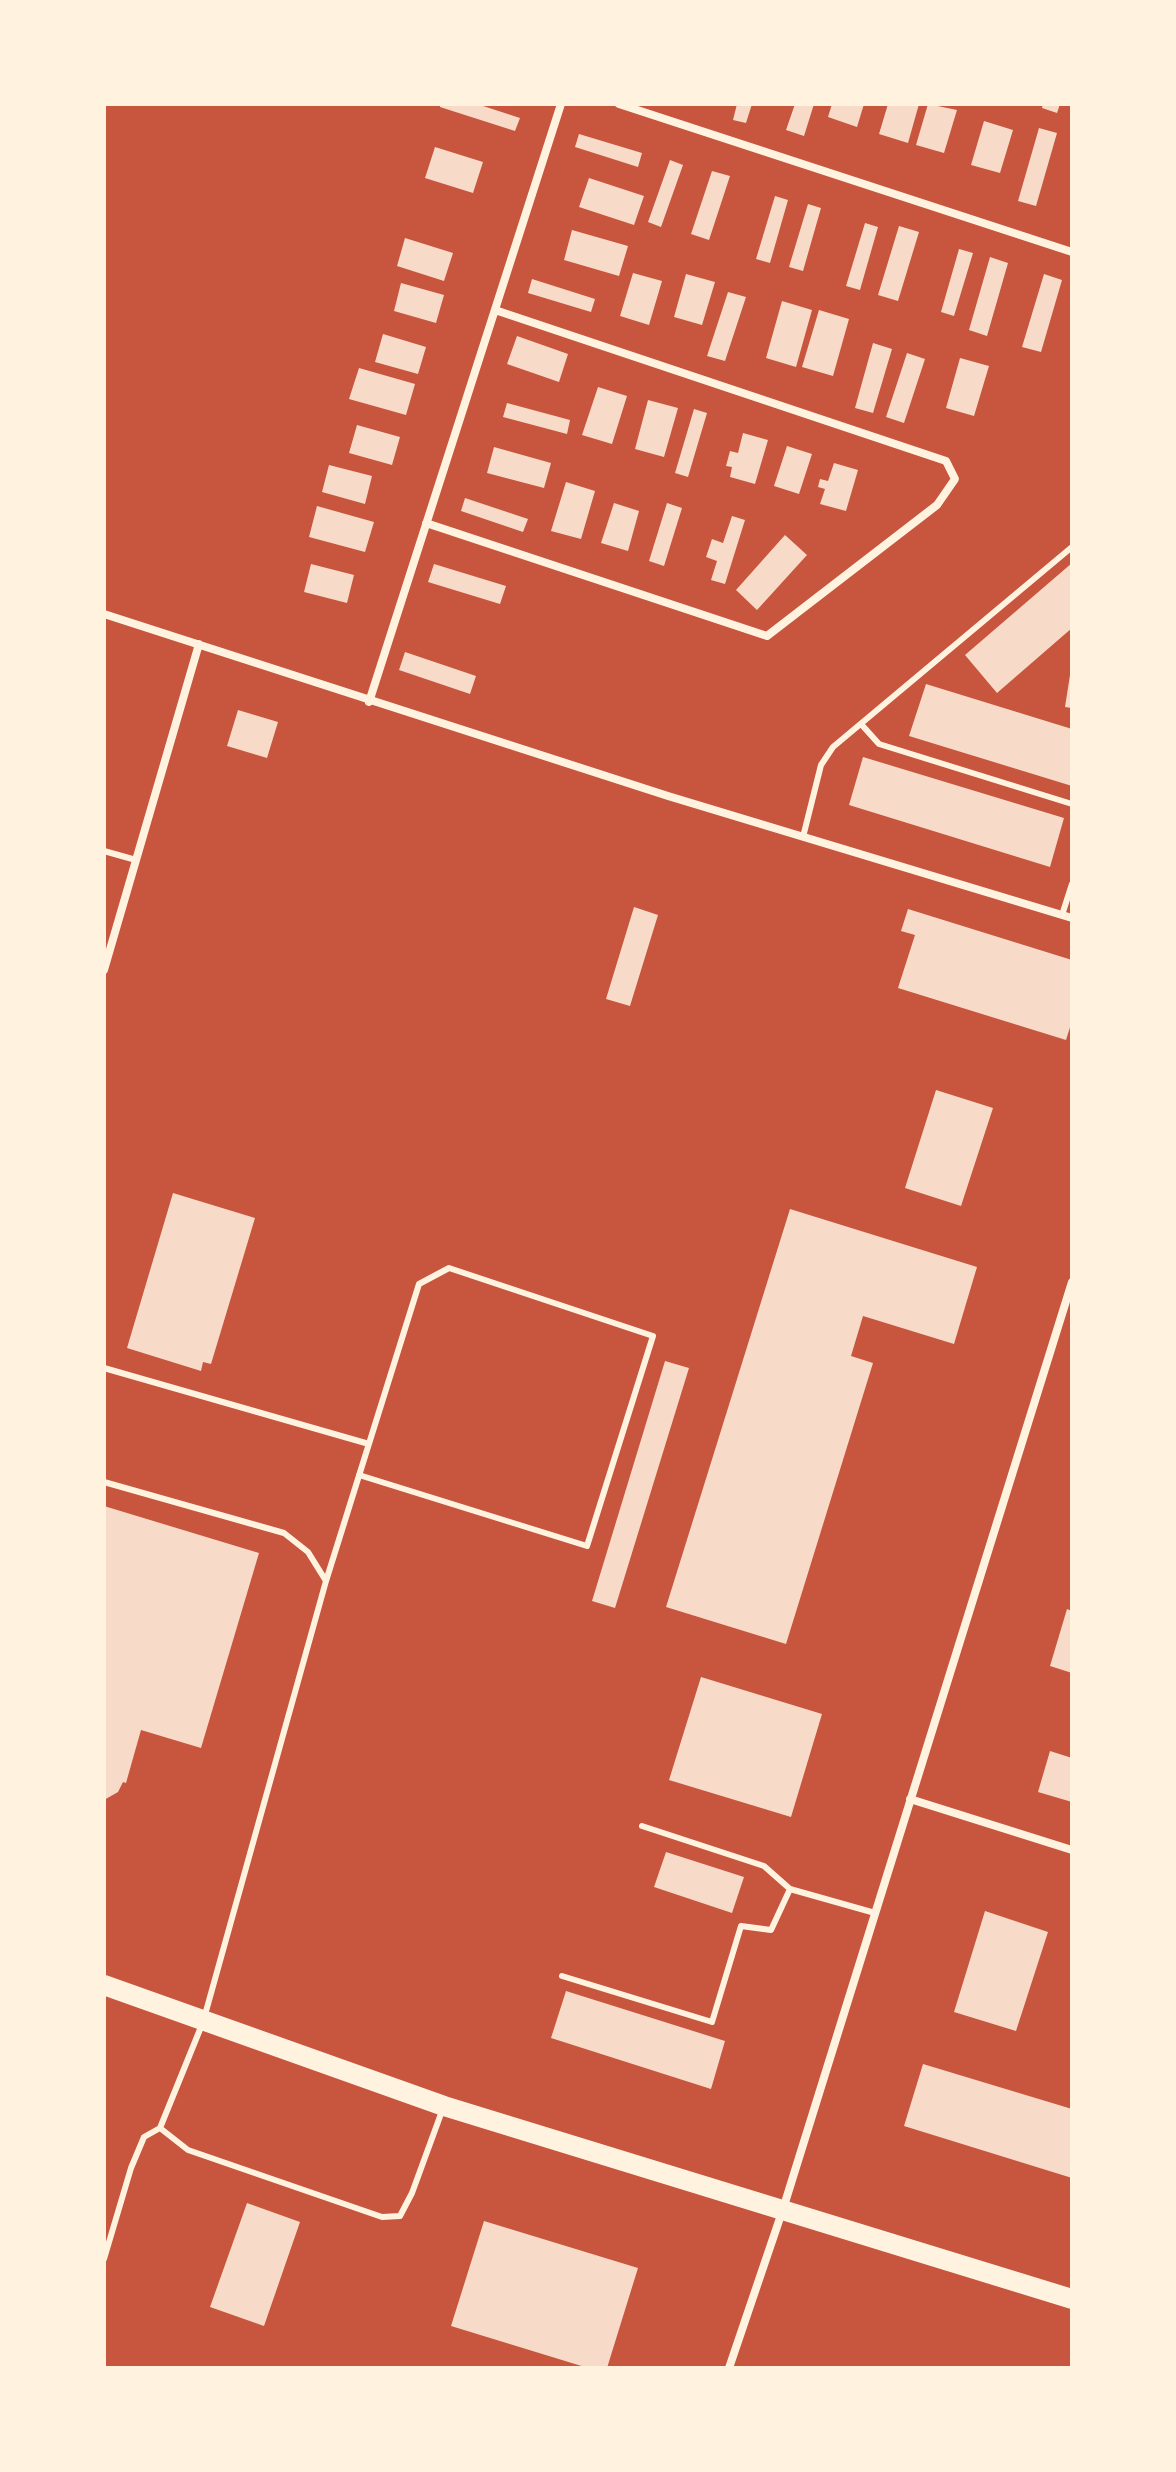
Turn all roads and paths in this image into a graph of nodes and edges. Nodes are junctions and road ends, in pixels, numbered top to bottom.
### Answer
1 (561, 104) edge
2 (619, 104) edge
3 (1072, 252) edge
4 (495, 310) junction
5 (426, 523) junction
6 (1072, 547) edge
7 (104, 614) edge
8 (199, 644) junction
9 (369, 702) junction
10 (861, 724) junction
11 (1072, 804) edge
12 (803, 837) junction
13 (104, 851) edge
14 (136, 860) junction
15 (1072, 884) edge
16 (1062, 915) junction
17 (1072, 918) edge
18 (104, 970) edge
19 (1072, 1282) edge
20 (104, 1368) edge
21 (369, 1444) junction
22 (359, 1475) junction
23 (104, 1482) edge
24 (326, 1581) junction
25 (910, 1799) junction
26 (642, 1826) dead end
27 (1072, 1850) edge
28 (790, 1889) junction
29 (875, 1913) junction
30 (562, 1976) dead end
31 (104, 1985) edge
32 (203, 2022) junction
33 (444, 2106) junction
34 (160, 2128) junction
35 (783, 2209) junction
36 (104, 2259) edge
37 (1072, 2299) edge
38 (729, 2368) edge

1 - 4 street
2 - 3 street
4 - 5 street
4 - 5 street
5 - 9 street
6 - 10 lane
7 - 8 street
8 - 9 street
8 - 14 street
9 - 12 street
10 - 11 lane
10 - 12 lane
12 - 16 street
13 - 14 lane
14 - 18 street
15 - 16 lane
16 - 17 street
19 - 25 street
20 - 21 lane
21 - 22 lane
21 - 22 lane
22 - 24 lane
23 - 24 lane
24 - 32 lane
25 - 27 street
25 - 29 street
26 - 28 lane
28 - 29 lane
28 - 30 lane
29 - 35 street
31 - 32 main road
32 - 33 main road
32 - 34 lane
33 - 34 lane
33 - 35 main road
34 - 36 lane
35 - 37 main road
35 - 38 street

